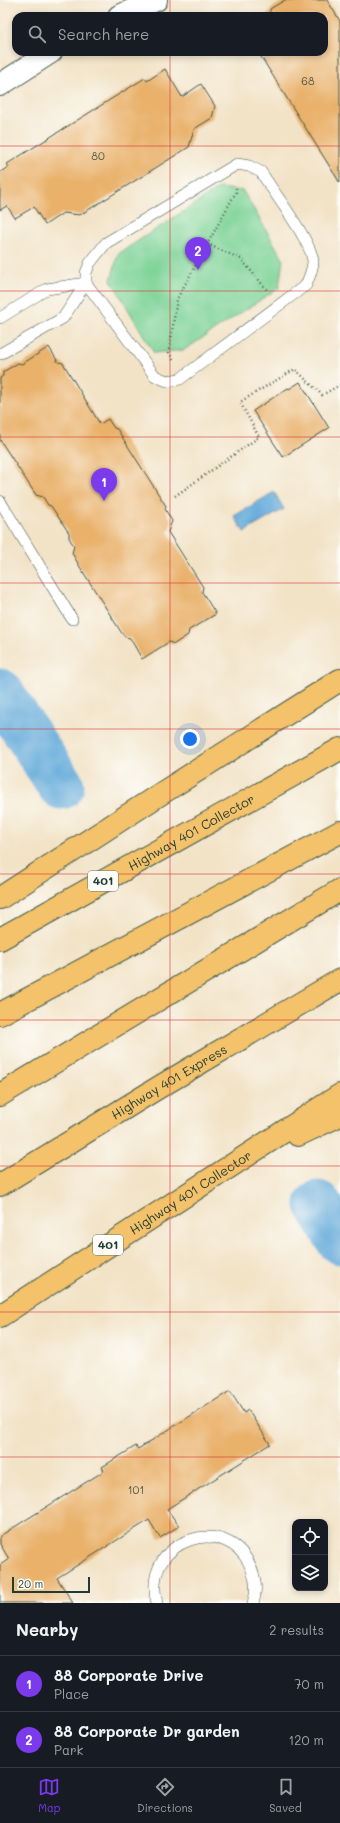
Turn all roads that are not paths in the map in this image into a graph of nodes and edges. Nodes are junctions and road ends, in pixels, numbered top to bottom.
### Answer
1 (123, 0) edge
2 (156, 0) edge
3 (108, 12) edge
4 (128, 12) edge
5 (45, 56) edge
6 (0, 85) edge
7 (86, 283) junction
8 (0, 318) edge
9 (0, 354) edge
10 (0, 501) edge
11 (72, 619) dead end
12 (340, 680) edge
13 (340, 749) edge
14 (340, 832) edge
15 (340, 890) edge
16 (0, 898) edge
17 (0, 938) edge
18 (340, 980) edge
19 (0, 1014) edge
20 (0, 1095) edge
21 (340, 1095) edge
22 (340, 1115) edge
23 (216, 1174) junction
24 (0, 1186) edge
25 (0, 1316) edge
26 (157, 1603) edge
27 (253, 1603) edge

1 - 3 street
2 - 4 street
5 - 6 street
7 - 7 lane
7 - 8 lane
7 - 9 lane
10 - 11 lane
12 - 16 highway
13 - 17 highway, Highway 401 Collector / 401
14 - 19 highway
15 - 20 highway
18 - 24 highway, Highway 401 Express
21 - 23 highway, Highway 401 Collector / 401
22 - 23 highway
23 - 25 highway, Highway 401 Collector / 401
26 - 27 lane

